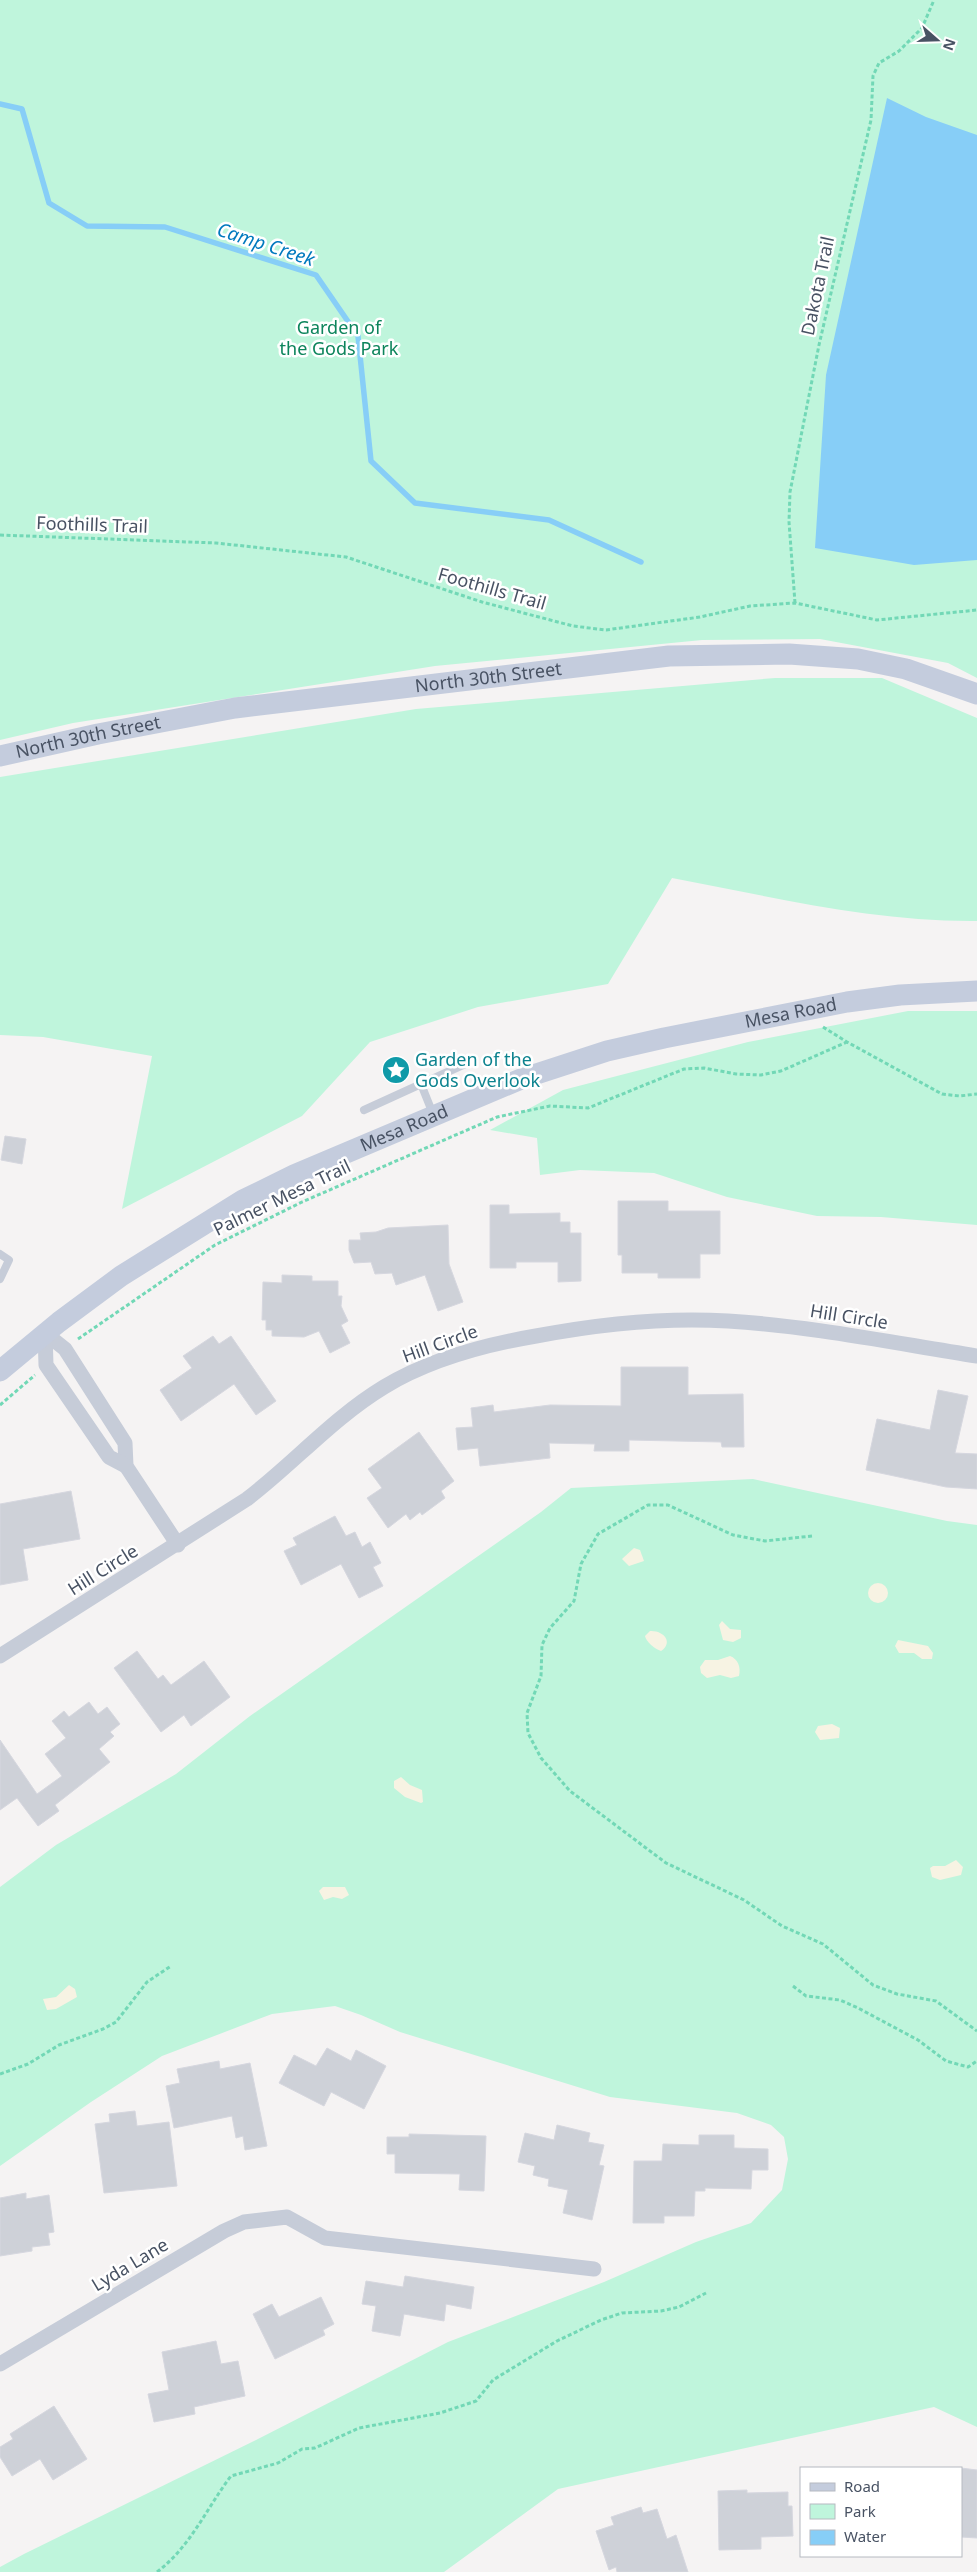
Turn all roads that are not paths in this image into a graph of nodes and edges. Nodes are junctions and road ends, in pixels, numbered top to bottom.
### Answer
1 (977, 694) edge
2 (0, 756) edge
3 (977, 991) edge
4 (474, 1060) dead end
5 (421, 1084) junction
6 (364, 1110) dead end
7 (433, 1115) junction
8 (0, 1254) edge
9 (0, 1279) edge
10 (45, 1333) junction
11 (977, 1356) edge
12 (0, 1371) edge
13 (98, 1399) junction
14 (78, 1413) junction
15 (126, 1466) junction
16 (178, 1545) junction
17 (0, 1656) edge
18 (594, 2269) dead end
19 (0, 2364) edge

1 - 2 main road, North 30th Street
3 - 7 main road, Mesa Road
4 - 5 lane
5 - 6 lane
5 - 7 lane
7 - 10 main road, Mesa Road
8 - 9 lane
10 - 12 main road, Mesa Road
10 - 13 street
10 - 14 street
11 - 16 street, Hill Circle
13 - 14 street
13 - 15 street
14 - 15 street
15 - 16 street
16 - 17 street, Hill Circle
18 - 19 street, Lyda Lane

